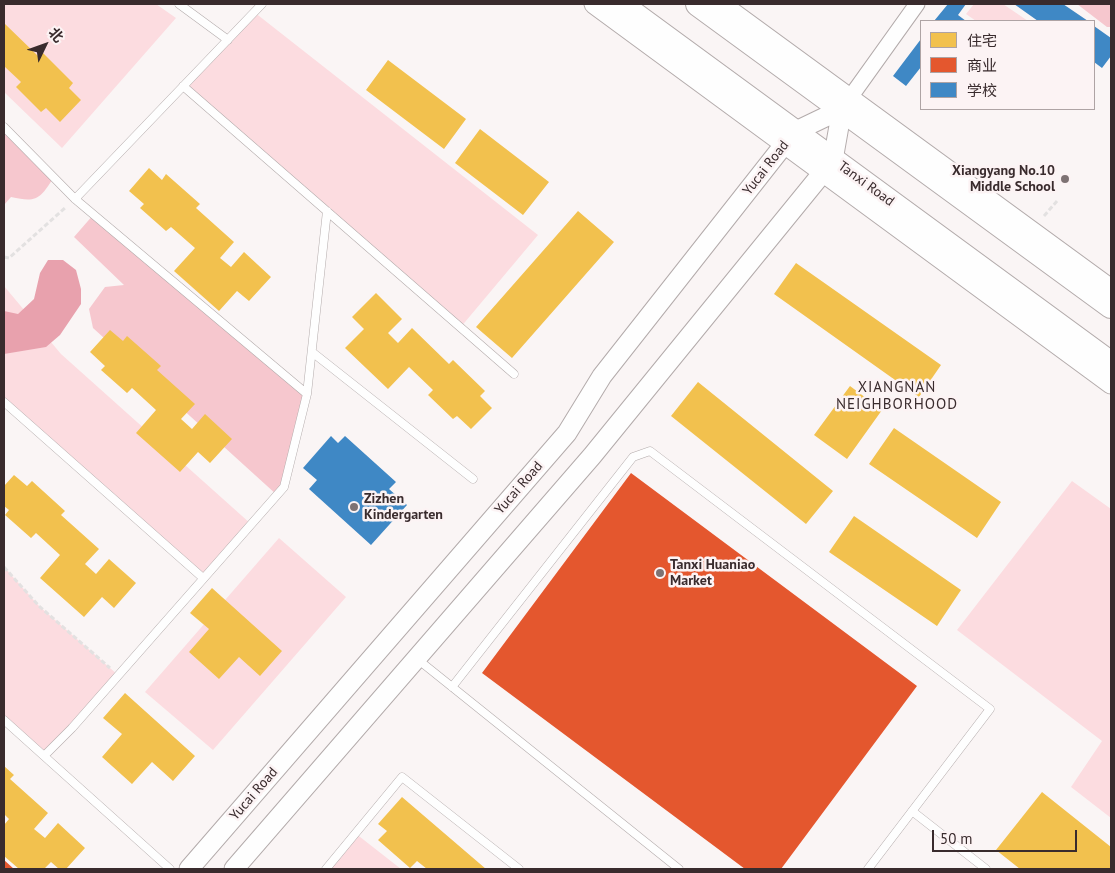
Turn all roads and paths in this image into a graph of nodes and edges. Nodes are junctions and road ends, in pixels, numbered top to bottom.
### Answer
1 (179, 4) edge
2 (262, 4) edge
3 (594, 4) edge
4 (620, 4) edge
5 (698, 4) edge
6 (721, 4) edge
7 (917, 4) edge
8 (228, 40) junction
9 (183, 86) junction
10 (846, 103) junction
11 (4, 127) edge
12 (790, 138) junction
13 (828, 166) junction
14 (75, 198) junction
15 (1057, 201) dead end
16 (327, 211) junction
17 (1044, 216) dead end
18 (4, 257) edge
19 (1111, 289) edge
20 (1111, 306) edge
21 (312, 352) junction
22 (1111, 364) edge
23 (514, 374) dead end
24 (1111, 384) edge
25 (307, 394) junction
26 (4, 402) edge
27 (473, 479) dead end
28 (4, 567) edge
29 (203, 578) junction
30 (416, 658) junction
31 (118, 675) junction
32 (452, 687) junction
33 (4, 720) edge
34 (44, 756) junction
35 (912, 811) junction
36 (170, 869) edge
37 (189, 869) edge
38 (234, 869) edge
39 (326, 869) edge
40 (519, 869) edge
41 (679, 869) edge
42 (868, 869) edge
43 (986, 869) edge

1 - 8 lane
2 - 8 lane
3 - 12 street
4 - 12 main road, Tanxi Road
5 - 10 main road
6 - 10 street
7 - 10 street, Yucai Road
8 - 9 lane
9 - 14 lane
9 - 16 lane
10 - 12 street, Yucai Road
10 - 13 street, Yucai Road
10 - 19 street
10 - 20 main road
11 - 14 lane
12 - 13 main road, Tanxi Road
12 - 37 street, Yucai Road
13 - 22 main road, Tanxi Road
13 - 24 street
13 - 30 street, Yucai Road
14 - 18 path
14 - 25 lane
15 - 17 path
16 - 21 lane
16 - 23 lane
21 - 25 lane
21 - 27 lane
25 - 29 lane
26 - 29 lane
28 - 31 path
29 - 31 lane
30 - 32 lane
30 - 38 street, Yucai Road
31 - 34 lane
32 - 35 lane
32 - 41 lane
33 - 34 lane
34 - 36 lane
35 - 42 lane
35 - 43 lane
39 - 40 lane

